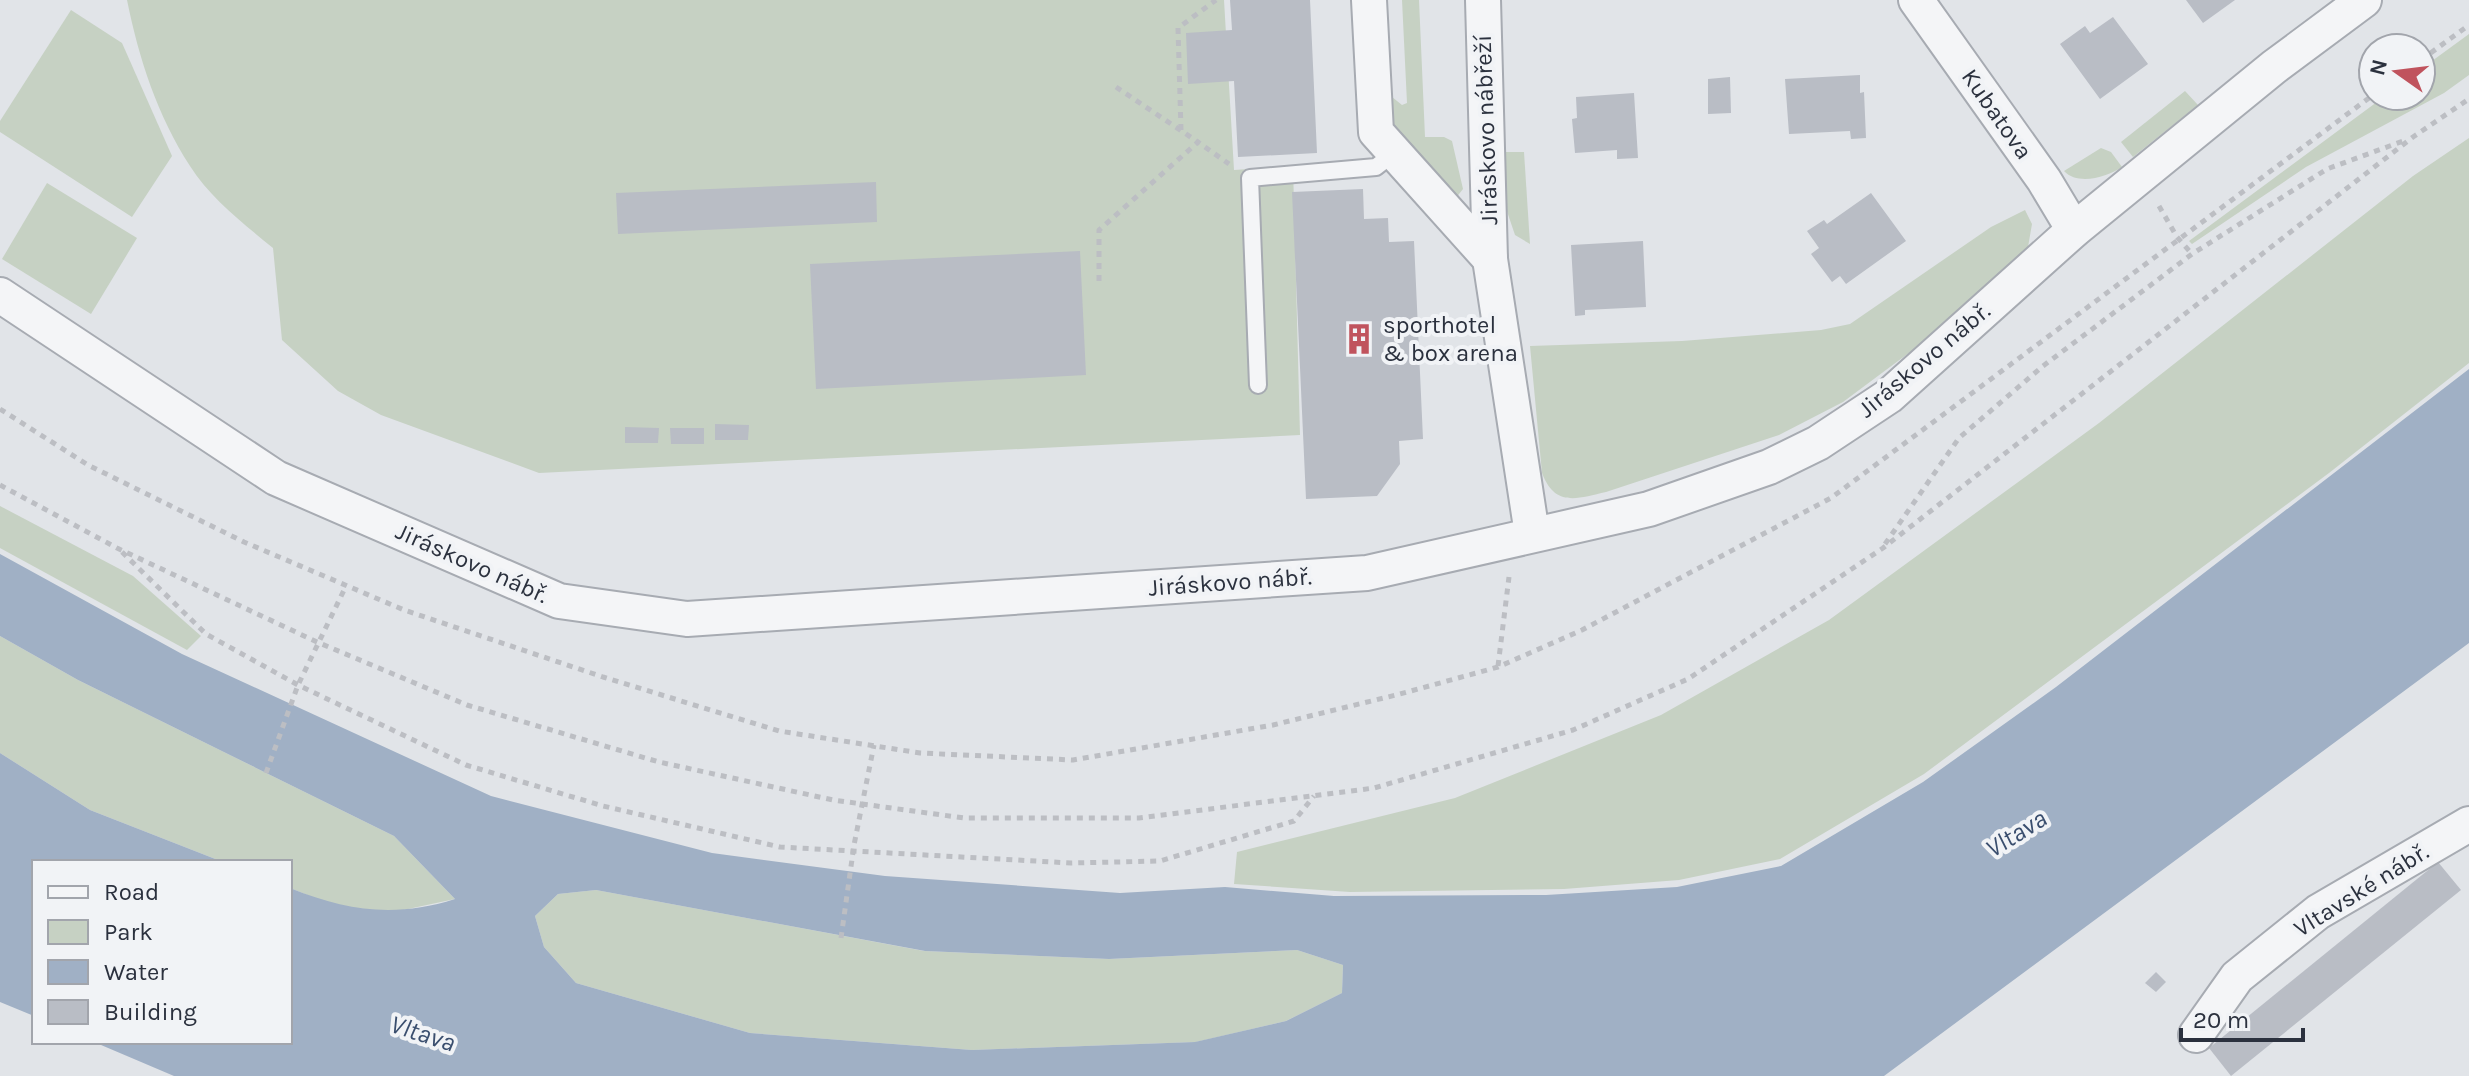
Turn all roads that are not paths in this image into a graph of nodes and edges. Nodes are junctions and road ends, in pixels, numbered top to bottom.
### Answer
1 (1369, 0) edge
2 (1483, 0) edge
3 (1916, 0) edge
4 (2364, 0) edge
5 (1394, 153) junction
6 (2074, 230) junction
7 (1490, 259) junction
8 (0, 295) edge
9 (1258, 385) dead end
10 (1523, 537) junction
11 (2469, 824) edge
12 (2196, 1035) dead end

1 - 5 street, Jiráskovo nábřeží
2 - 7 street, Jiráskovo nábřeží
3 - 6 street, Kubatova
4 - 6 street, Jiráskovo nábř.
5 - 7 street, Jiráskovo nábřeží
5 - 9 lane
6 - 10 street, Jiráskovo nábř.
7 - 10 street, Jiráskovo nábřeží
8 - 10 street, Jiráskovo nábř.
11 - 12 street, Vltavské nábř.

